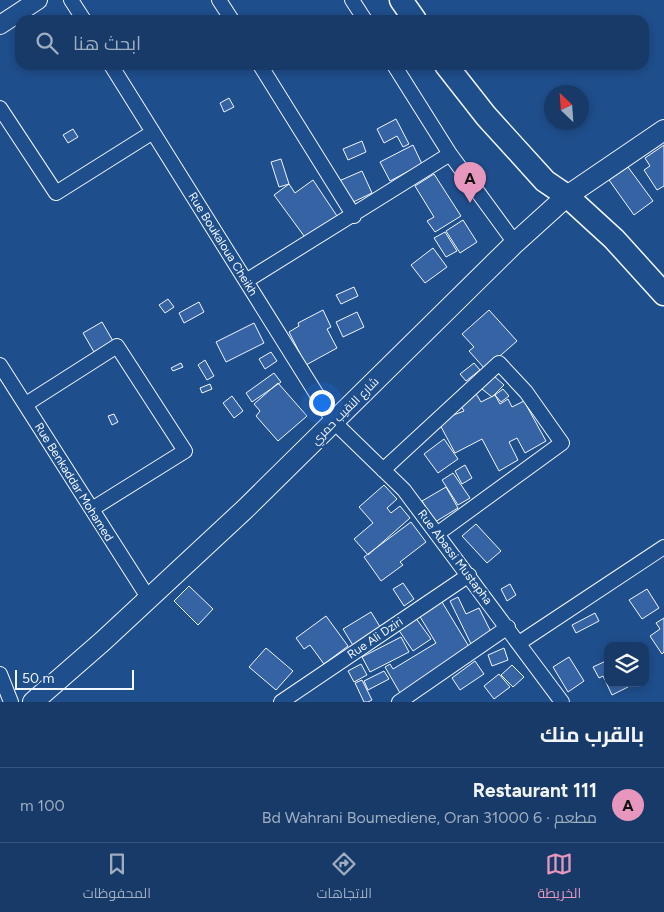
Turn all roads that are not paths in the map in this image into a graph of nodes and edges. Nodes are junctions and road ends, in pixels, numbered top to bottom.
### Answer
1 (38, 0) edge
2 (72, 0) edge
3 (219, 0) edge
4 (352, 0) edge
5 (401, 0) edge
6 (15, 15) edge
7 (15, 15) edge
8 (81, 15) edge
9 (229, 15) edge
10 (362, 15) edge
11 (412, 15) edge
12 (0, 25) edge
13 (115, 70) edge
14 (263, 70) edge
15 (397, 70) edge
16 (450, 70) edge
17 (0, 108) edge
18 (664, 130) edge
19 (153, 132) junction
20 (450, 154) junction
21 (568, 196) junction
22 (354, 216) junction
23 (515, 243) junction
24 (246, 281) junction
25 (664, 294) edge
26 (0, 364) edge
27 (26, 404) junction
28 (334, 422) junction
29 (383, 470) junction
30 (92, 509) junction
31 (437, 534) junction
32 (664, 547) edge
33 (469, 575) junction
34 (149, 598) junction
35 (508, 627) junction
36 (519, 642) junction
37 (0, 674) edge
38 (11, 702) edge
39 (33, 702) edge
40 (281, 702) edge
41 (399, 702) edge
42 (562, 702) edge

1 - 7 street
2 - 8 street
3 - 9 street
4 - 10 street
5 - 11 main road
6 - 12 street
13 - 19 street, Rue Boukaloua Cheikh
14 - 22 street
15 - 20 street
16 - 21 main road
17 - 19 street
18 - 21 main road, شارع النقيب حمري
19 - 24 street, Rue Boukaloua Cheikh
20 - 22 street
20 - 23 street
21 - 23 main road, شارع النقيب حمري
21 - 25 main road
22 - 24 street
23 - 28 main road, شارع النقيب حمري
24 - 28 street, Rue Boukaloua Cheikh
26 - 27 street, Rue Benkaddar Mohamed
27 - 30 street, Rue Benkaddar Mohamed
27 - 30 street
28 - 29 street, Rue Abassi Mustapha
28 - 34 main road, شارع النقيب حمري
29 - 31 street, Rue Abassi Mustapha
29 - 31 street
30 - 34 street, Rue Benkaddar Mohamed
31 - 33 street, Rue Abassi Mustapha
32 - 36 street
33 - 35 street, Rue Abassi Mustapha
33 - 40 street, Rue Ali Dziri
34 - 39 main road, شارع النقيب حمري
35 - 36 street, Rue Abassi Mustapha
35 - 41 street
36 - 42 street, Rue Abassi Mustapha
37 - 38 street

